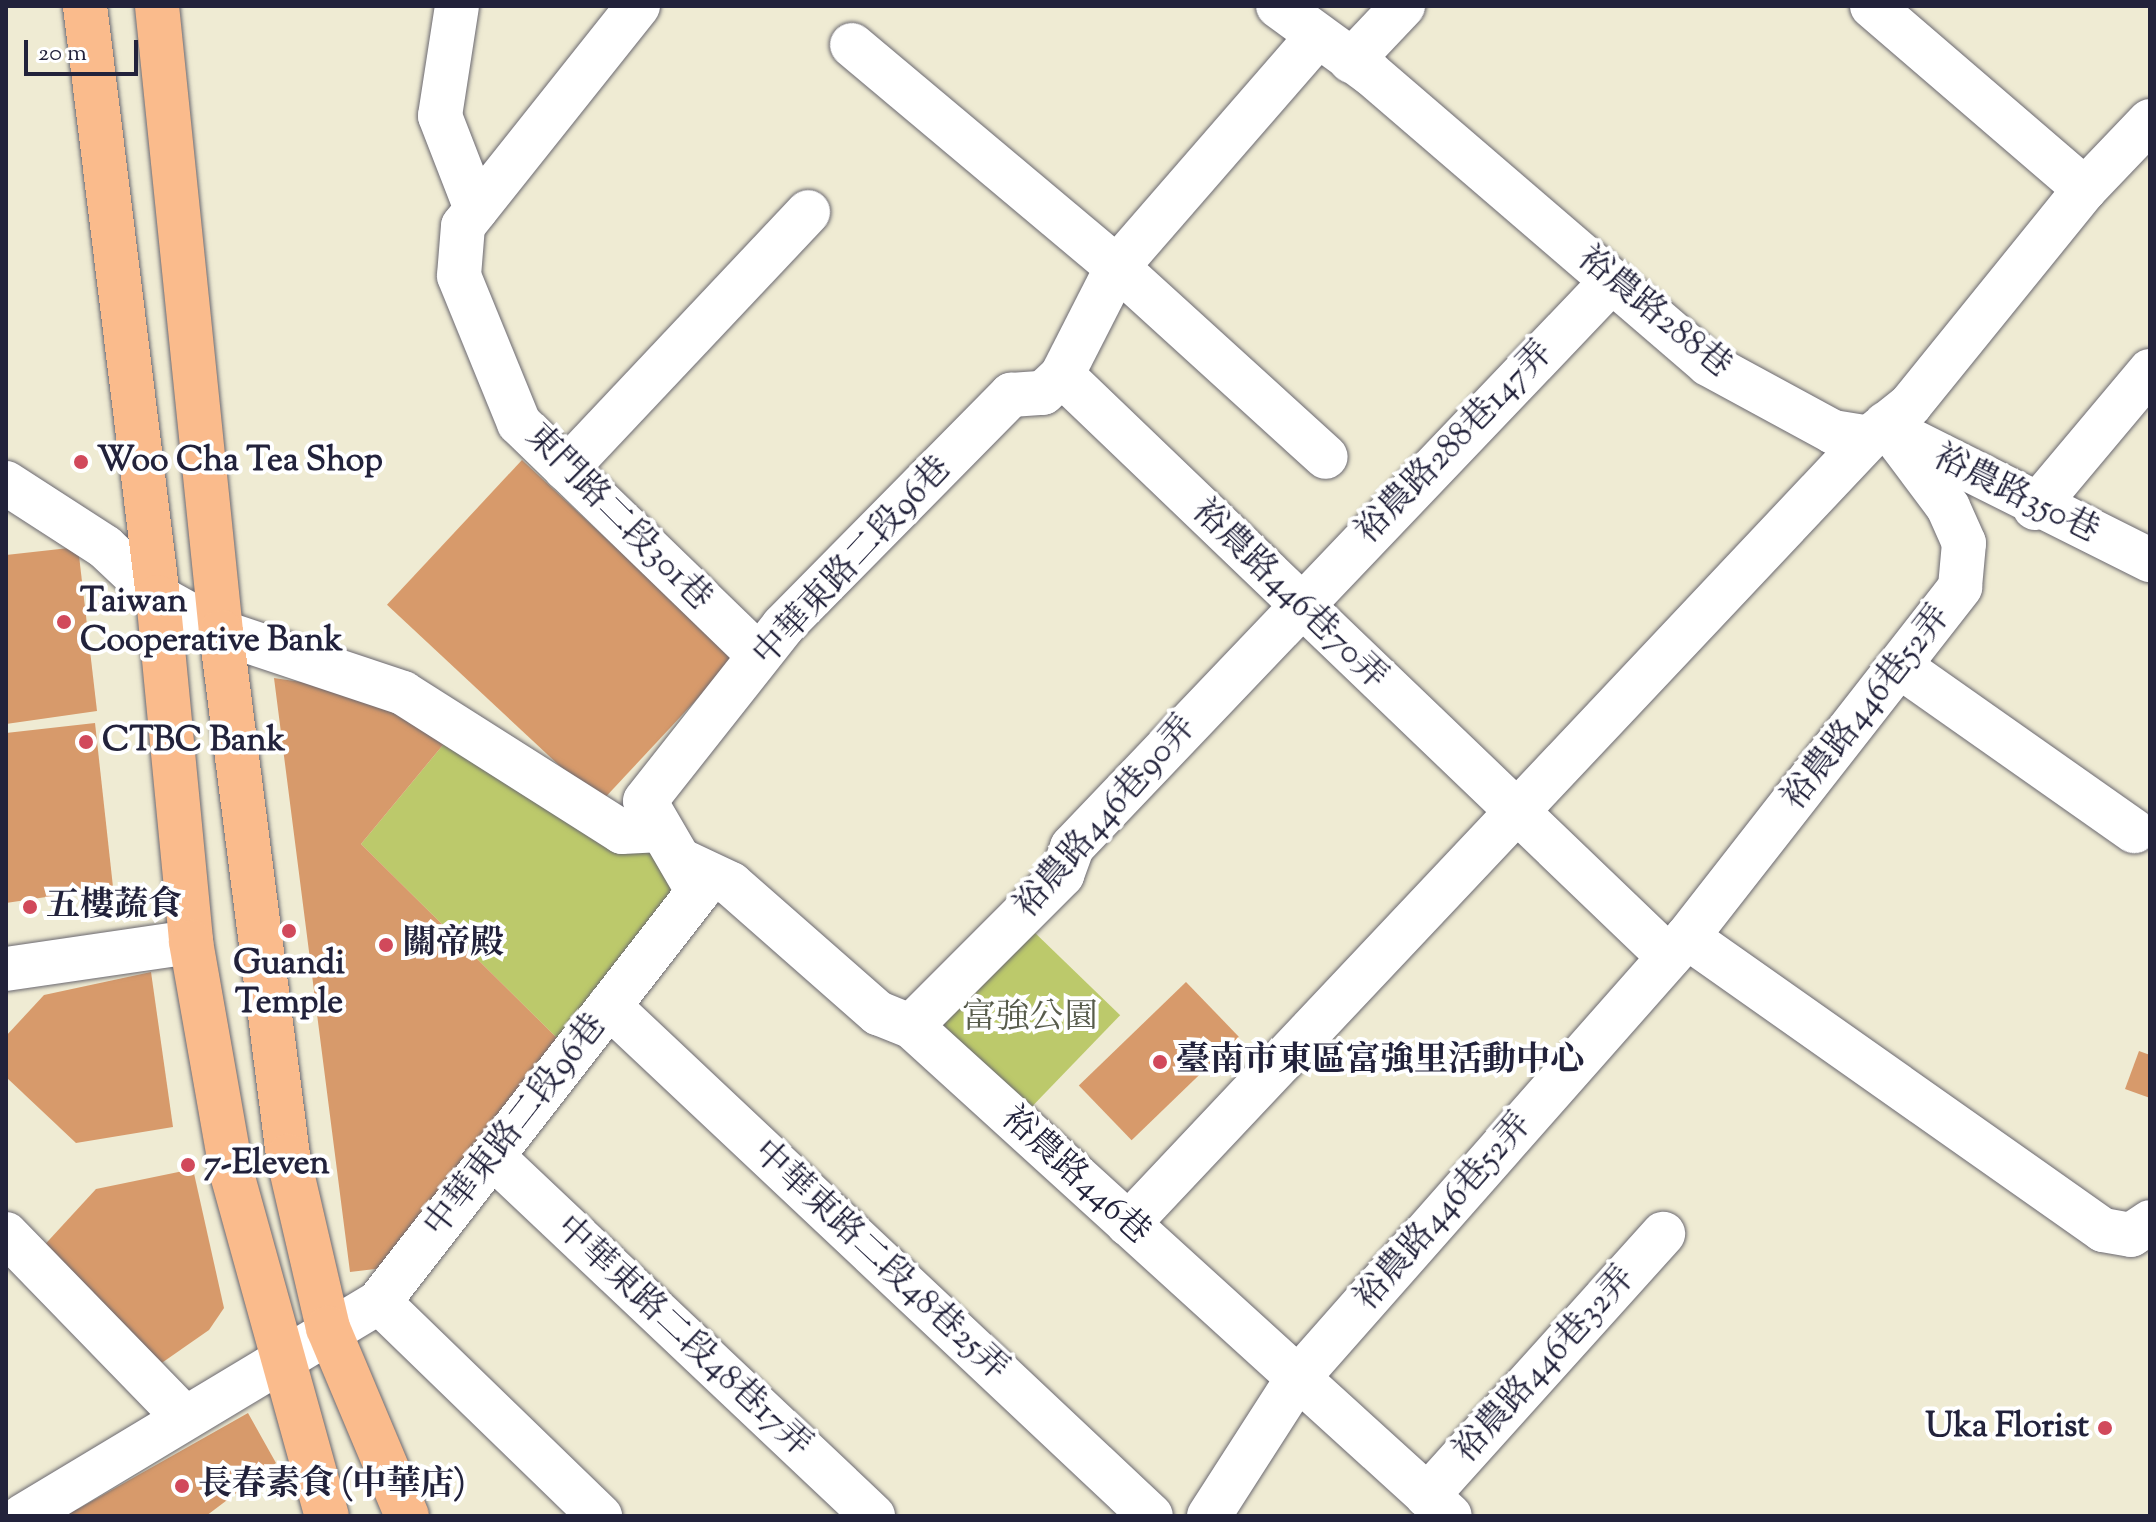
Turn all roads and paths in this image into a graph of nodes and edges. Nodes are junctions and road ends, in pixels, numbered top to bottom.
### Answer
1 (85, 6) edge
2 (157, 6) edge
3 (457, 6) edge
4 (638, 6) edge
5 (1278, 6) edge
6 (1403, 6) edge
7 (1872, 6) edge
8 (852, 45) dead end
9 (1333, 50) junction
10 (2146, 133) edge
11 (2085, 189) junction
12 (476, 209) junction
13 (808, 212) dead end
14 (1117, 267) junction
15 (1612, 281) junction
16 (2150, 371) edge
17 (1062, 375) junction
18 (1877, 431) junction
19 (1326, 457) dead end
20 (566, 469) junction
21 (6, 483) edge
22 (2035, 508) junction
23 (2150, 560) edge
24 (158, 597) junction
25 (1298, 605) junction
26 (221, 632) junction
27 (758, 655) junction
28 (1902, 668) junction
29 (1516, 815) junction
30 (2134, 831) dead end
31 (669, 846) junction
32 (191, 942) junction
33 (1678, 947) junction
34 (6, 969) edge
35 (609, 1006) junction
36 (911, 1026) junction
37 (493, 1157) junction
38 (2150, 1222) edge
39 (1128, 1224) junction
40 (6, 1234) edge
41 (1663, 1234) dead end
42 (379, 1302) junction
43 (328, 1328) junction
44 (280, 1359) junction
45 (1297, 1379) junction
46 (184, 1417) junction
47 (1438, 1506) edge
48 (23, 1516) edge
49 (327, 1516) edge
50 (407, 1516) edge
51 (600, 1516) edge
52 (873, 1516) edge
53 (1151, 1516) edge
54 (1209, 1516) edge

1 - 24 main road
2 - 26 main road
3 - 12 street
4 - 12 street, 東門路二段301巷
5 - 9 street, 裕農路288巷
6 - 9 street
7 - 11 street
8 - 14 street
9 - 14 street
9 - 15 street, 裕農路288巷
10 - 11 street
11 - 18 street
12 - 20 street, 東門路二段301巷
13 - 20 street
14 - 17 street
14 - 19 street
15 - 18 street, 裕農路288巷
15 - 25 street, 裕農路288巷147弄
16 - 22 street
17 - 25 street, 裕農路446巷70弄
17 - 27 street, 中華東路二段96巷
18 - 22 street, 裕農路350巷
18 - 28 street, 裕農路446巷52弄
18 - 29 street
20 - 27 street, 東門路二段301巷
21 - 24 street
22 - 23 street, 裕農路350巷
24 - 26 street
24 - 32 main road
25 - 29 street, 裕農路446巷70弄
25 - 36 street, 裕農路446巷90弄
26 - 31 street
26 - 43 main road
27 - 31 street, 中華東路二段96巷
28 - 30 street
28 - 33 street, 裕農路446巷52弄
29 - 33 street, 裕農路446巷70弄
29 - 39 street
31 - 35 street, 中華東路二段96巷
31 - 36 street, 裕農路446巷
32 - 34 street
32 - 44 main road
33 - 38 street
33 - 45 street, 裕農路446巷52弄
35 - 37 street, 中華東路二段96巷
35 - 53 street, 中華東路二段48巷25弄
36 - 39 street, 裕農路446巷
37 - 42 street, 中華東路二段96巷
37 - 52 street, 中華東路二段48巷17弄
39 - 45 street, 裕農路446巷
40 - 46 street
41 - 47 street, 裕農路446巷32弄
42 - 43 street, 中華東路二段96巷
42 - 51 street
43 - 44 street, 中華東路二段96巷
43 - 50 main road
44 - 46 street, 中華東路二段96巷
44 - 49 main road
45 - 47 street, 裕農路446巷
45 - 54 street, 裕農路446巷52弄
46 - 48 street, 中華東路二段96巷

